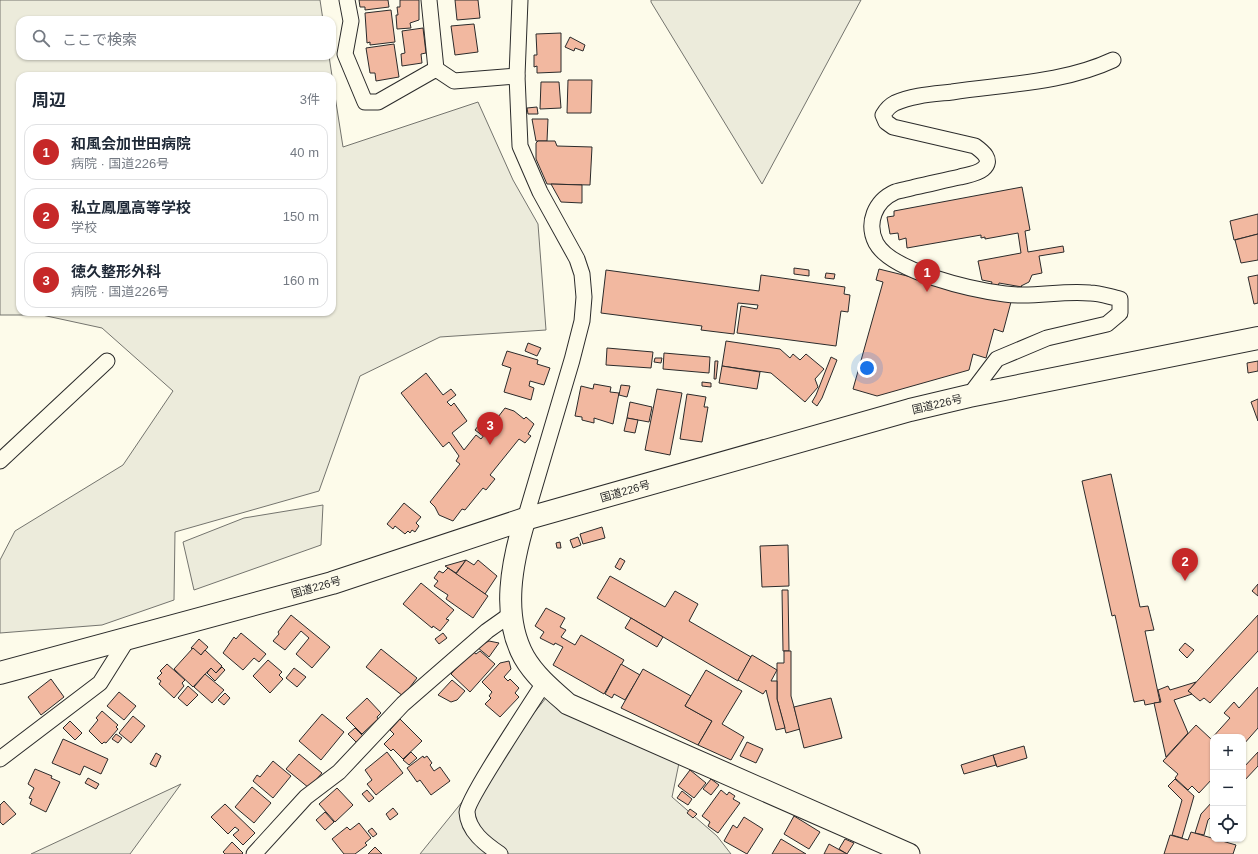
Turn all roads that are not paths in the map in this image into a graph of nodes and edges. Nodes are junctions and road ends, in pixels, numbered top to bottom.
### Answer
1 (347, 0) edge
2 (429, 0) edge
3 (520, 0) edge
4 (1113, 60) dead end
5 (436, 69) junction
6 (517, 76) junction
7 (1258, 338) edge
8 (107, 361) dead end
9 (969, 396) junction
10 (0, 461) edge
11 (525, 519) junction
12 (511, 614) junction
13 (127, 640) junction
14 (1, 673) edge
15 (544, 683) junction
16 (0, 759) edge
17 (254, 854) edge
18 (500, 854) edge
19 (908, 854) edge

1 - 5 street
2 - 5 street
3 - 6 street
4 - 9 street
5 - 6 street
6 - 11 street
7 - 9 highway, 国道226号
8 - 10 street
9 - 11 highway, 国道226号
11 - 12 street
11 - 13 highway, 国道226号
12 - 15 street
12 - 17 street
13 - 14 highway, 国道226号
13 - 16 street
15 - 18 street
15 - 19 street

